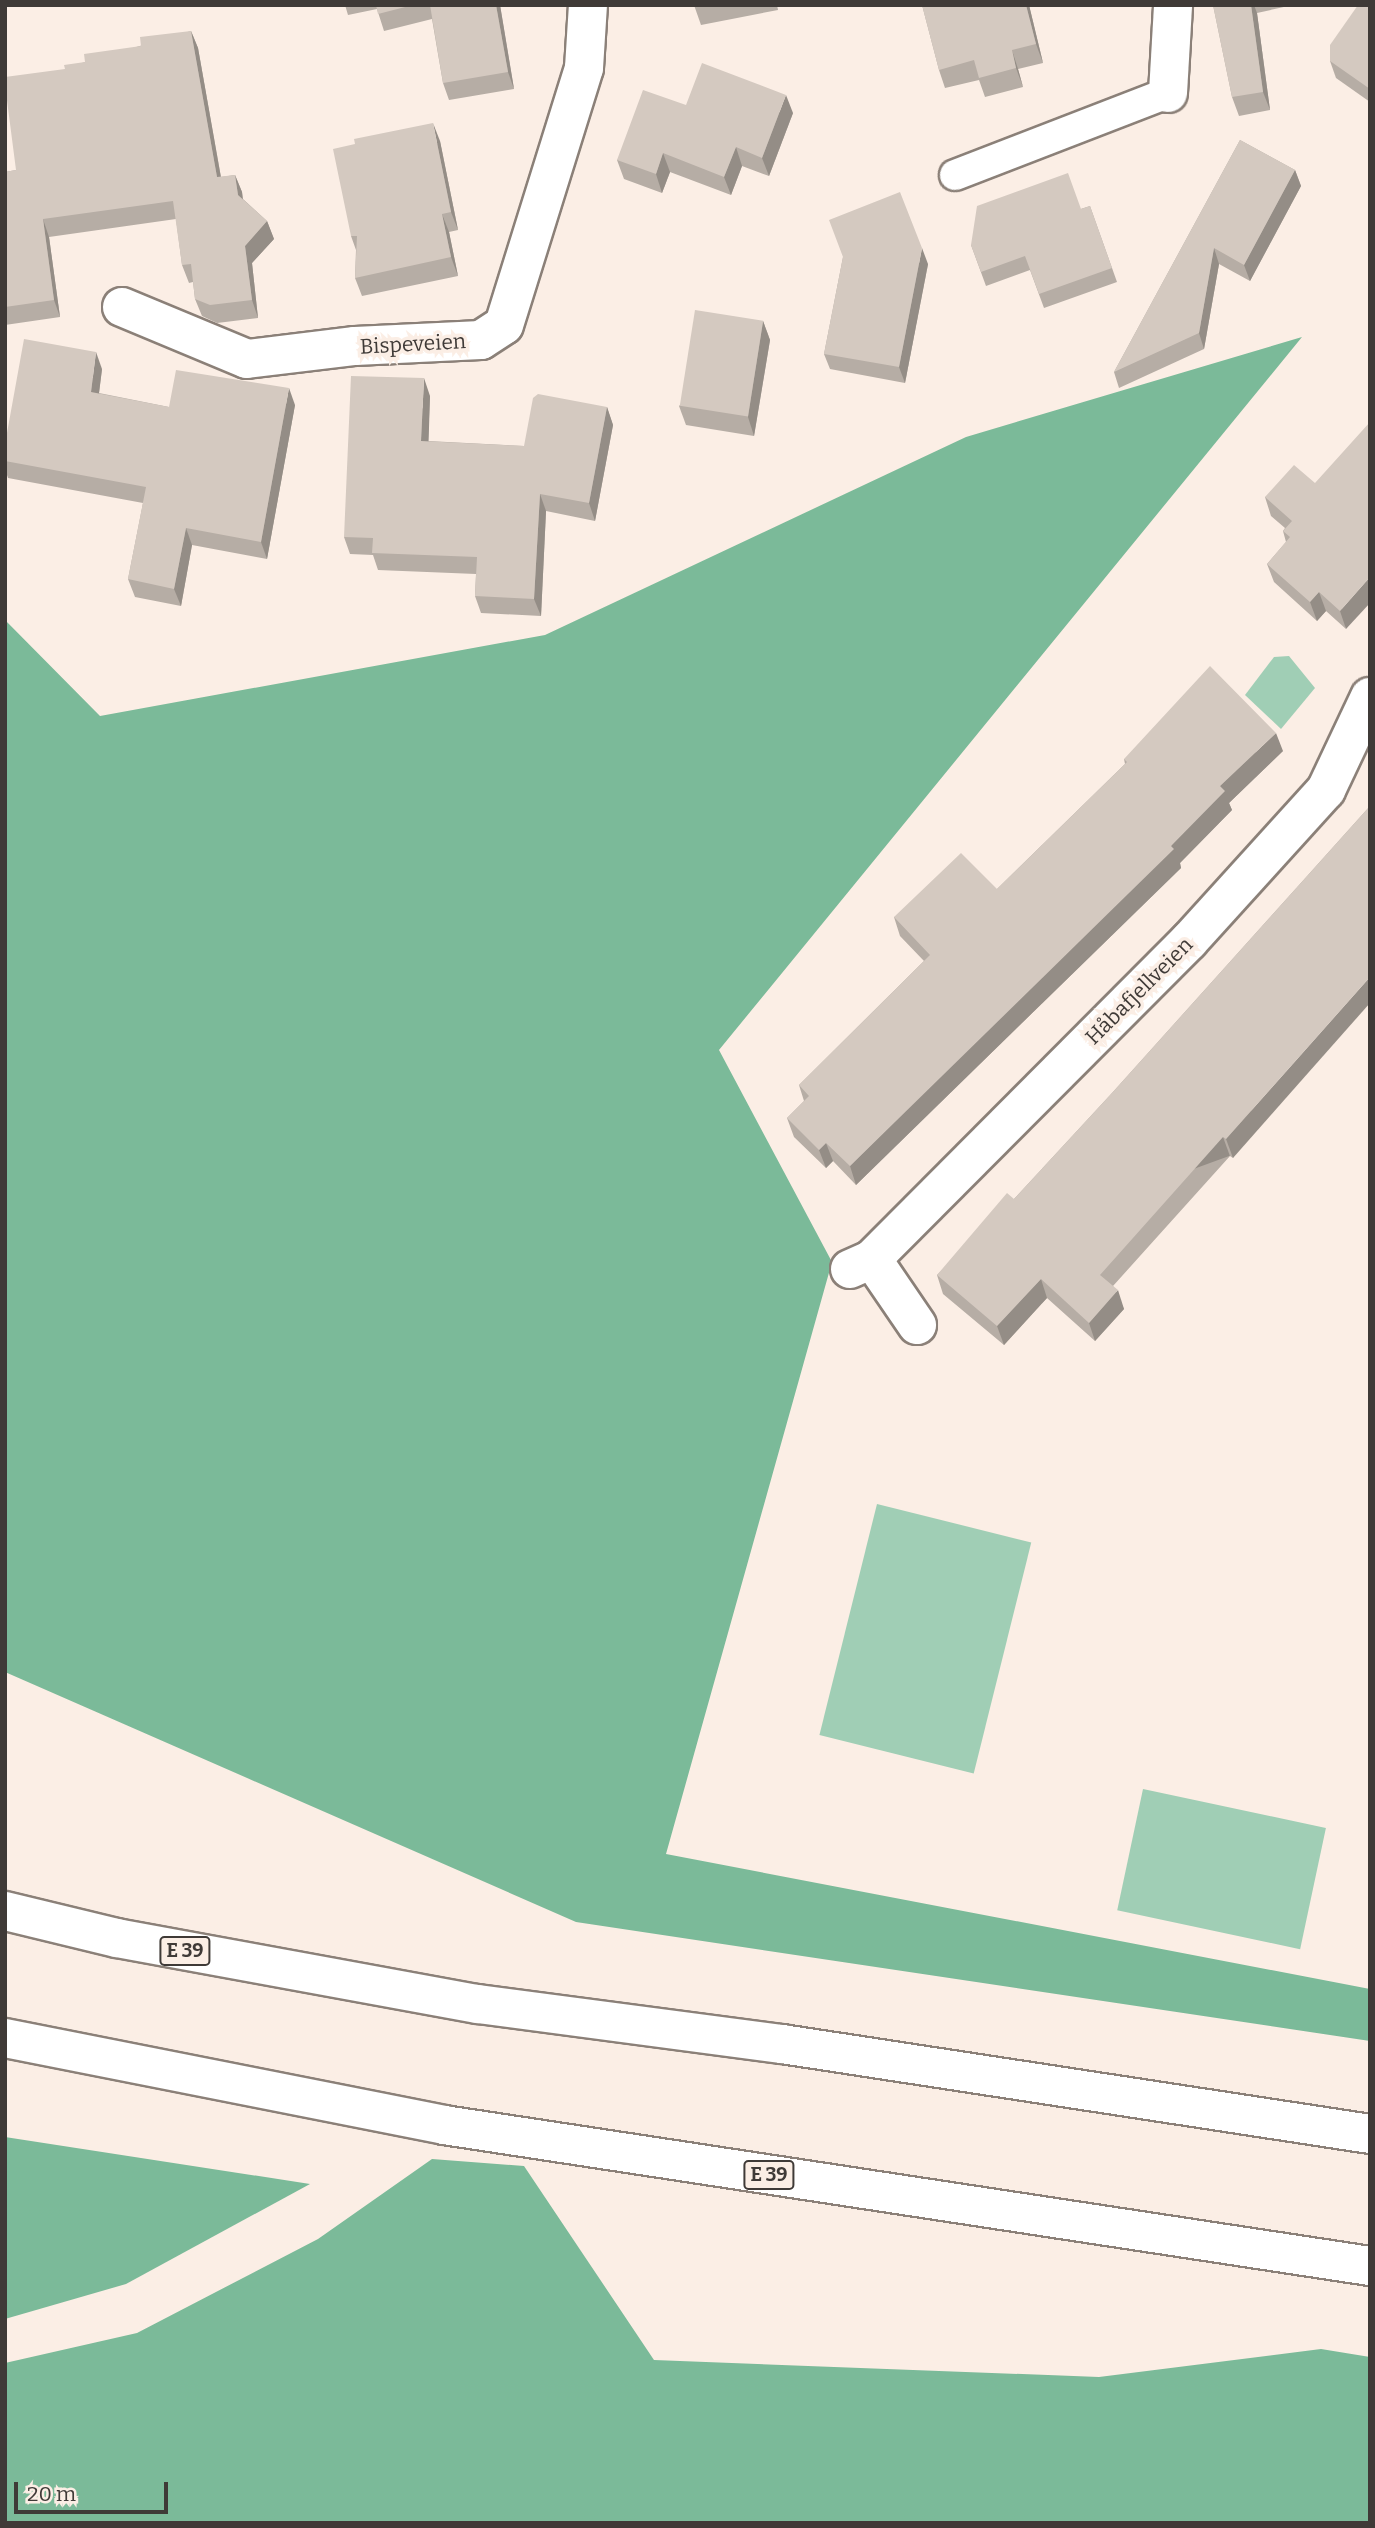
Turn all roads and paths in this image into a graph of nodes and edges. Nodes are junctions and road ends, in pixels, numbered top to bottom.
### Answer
1 (587, 5) edge
2 (1173, 5) edge
3 (1168, 93) joint
4 (955, 175) dead end
5 (122, 307) dead end
6 (1370, 697) edge
7 (917, 1325) dead end
8 (5, 1911) edge
9 (5, 2038) edge
10 (1370, 2134) edge
11 (1370, 2266) edge

1 - 5 main road, Bispeveien
2 - 3 main road
3 - 4 lane
6 - 7 main road, Håbafjellveien
8 - 10 main road, E 39
9 - 11 main road, E 39

